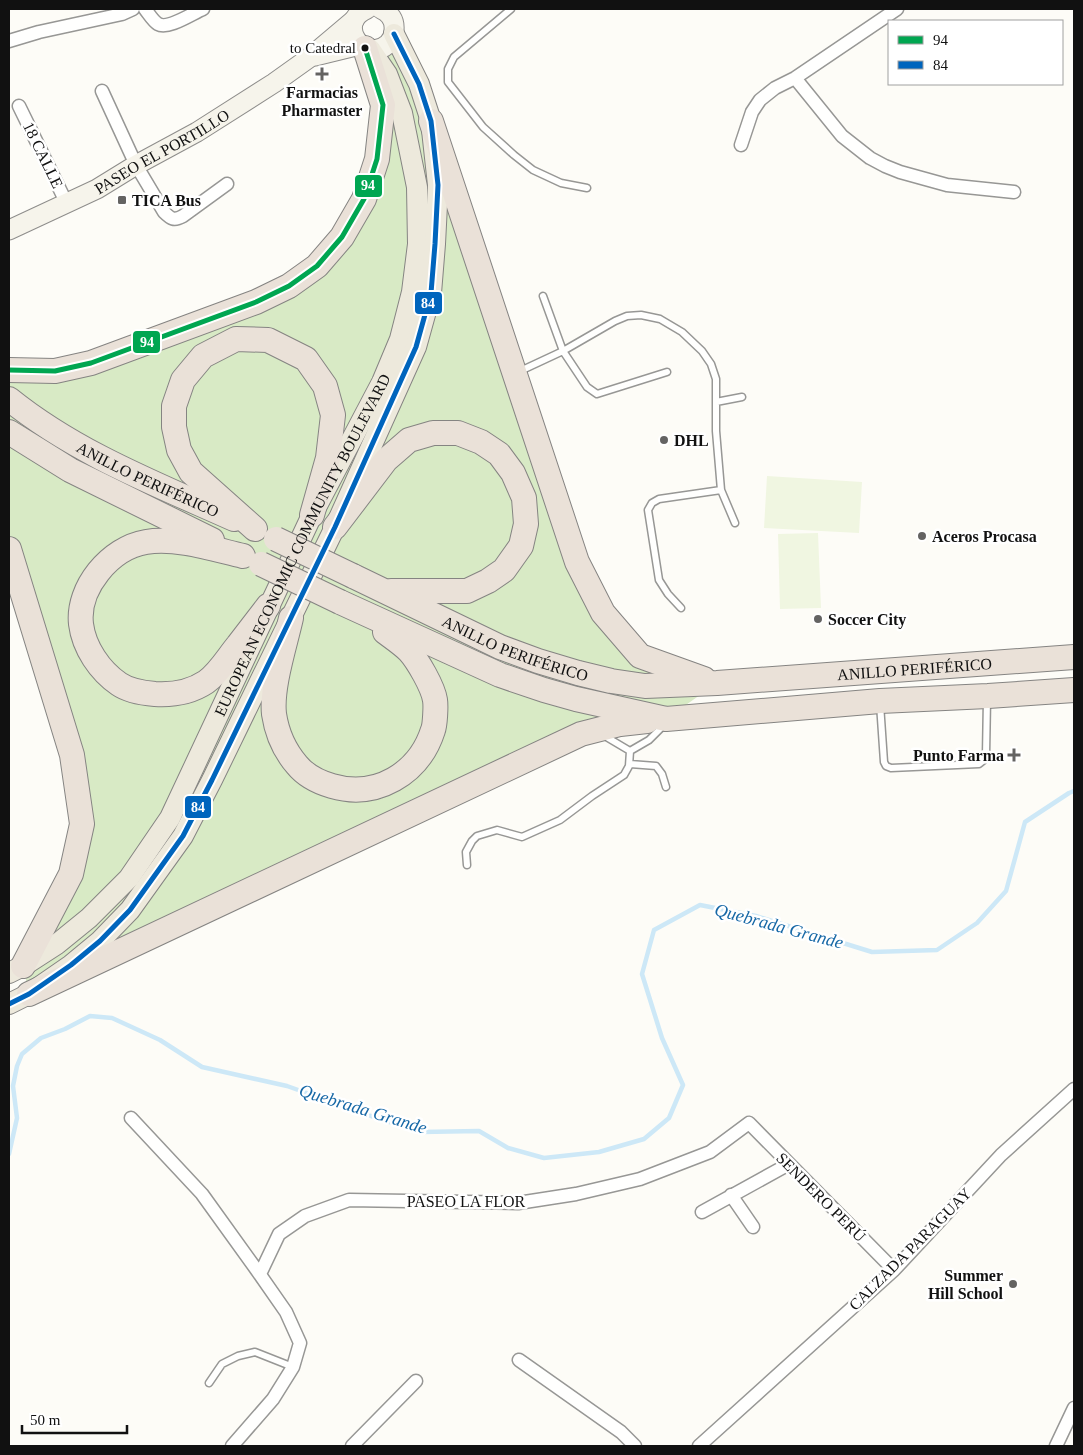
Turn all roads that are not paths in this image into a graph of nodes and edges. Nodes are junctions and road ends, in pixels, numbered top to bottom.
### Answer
1 (133, 9) edge
2 (145, 9) edge
3 (202, 9) edge
4 (511, 9) edge
5 (897, 9) edge
6 (360, 14) edge
7 (391, 18) edge
8 (9, 41) edge
9 (365, 47) junction
10 (309, 58) junction
11 (795, 78) junction
12 (102, 91) dead end
13 (19, 106) dead end
14 (430, 121) junction
15 (741, 145) dead end
16 (136, 165) junction
17 (227, 184) dead end
18 (587, 188) dead end
19 (1014, 192) dead end
20 (67, 204) junction
21 (9, 230) edge
22 (543, 296) dead end
23 (563, 350) junction
24 (9, 370) edge
25 (667, 372) dead end
26 (514, 374) junction
27 (742, 397) dead end
28 (9, 399) edge
29 (716, 402) junction
30 (9, 432) edge
31 (721, 490) junction
32 (312, 515) junction
33 (735, 523) dead end
34 (336, 527) junction
35 (255, 529) junction
36 (9, 549) edge
37 (252, 560) junction
38 (385, 591) junction
39 (268, 606) junction
40 (350, 607) junction
41 (681, 608) dead end
42 (291, 618) junction
43 (1074, 657) edge
44 (717, 683) junction
45 (1074, 690) edge
46 (988, 696) junction
47 (880, 701) junction
48 (668, 719) junction
49 (596, 730) junction
50 (630, 751) junction
51 (630, 764) junction
52 (666, 787) dead end
53 (467, 865) dead end
54 (16, 969) edge
55 (19, 999) edge
56 (1074, 1088) edge
57 (131, 1118) dead end
58 (749, 1124) joint
59 (788, 1164) junction
60 (732, 1195) junction
61 (702, 1212) dead end
62 (754, 1227) dead end
63 (894, 1270) junction
64 (260, 1274) junction
65 (519, 1360) dead end
66 (294, 1367) junction
67 (416, 1381) dead end
68 (208, 1383) dead end
69 (1074, 1408) edge
70 (358, 1445) edge
71 (232, 1446) edge
72 (635, 1446) edge
73 (698, 1446) edge
74 (1056, 1446) edge

1 - 8 street
2 - 3 street
4 - 18 lane
5 - 11 street
6 - 9 main road
6 - 10 main road, PASEO EL PORTILLO
7 - 9 main road, PASEO EL PORTILLO
7 - 14 main road, EUROPEAN ECONOMIC COMMUNITY BOULEVARD
9 - 10 main road, PASEO EL PORTILLO
9 - 24 highway
9 - 32 main road, EUROPEAN ECONOMIC COMMUNITY BOULEVARD
10 - 16 main road, PASEO EL PORTILLO
11 - 15 street
11 - 19 street
12 - 16 street
13 - 20 street, 18 CALLE
14 - 26 highway
14 - 34 main road, EUROPEAN ECONOMIC COMMUNITY BOULEVARD
16 - 17 street
16 - 20 main road, PASEO EL PORTILLO
20 - 21 main road, PASEO EL PORTILLO
22 - 23 lane
23 - 25 lane
23 - 26 lane
23 - 29 lane
26 - 44 highway
27 - 29 lane
28 - 35 highway, ANILLO PERIFÉRICO
29 - 31 lane
30 - 37 highway, ANILLO PERIFÉRICO
31 - 33 lane
31 - 41 lane
32 - 35 highway
32 - 39 main road, EUROPEAN ECONOMIC COMMUNITY BOULEVARD
34 - 38 highway
34 - 42 main road, EUROPEAN ECONOMIC COMMUNITY BOULEVARD
35 - 38 highway, ANILLO PERIFÉRICO, bridge
36 - 54 highway
37 - 39 highway
37 - 40 highway, ANILLO PERIFÉRICO, bridge
38 - 44 highway, ANILLO PERIFÉRICO
39 - 54 main road, EUROPEAN ECONOMIC COMMUNITY BOULEVARD
40 - 42 highway
40 - 48 highway, ANILLO PERIFÉRICO
42 - 55 main road, EUROPEAN ECONOMIC COMMUNITY BOULEVARD
43 - 44 highway, ANILLO PERIFÉRICO
45 - 46 highway, ANILLO PERIFÉRICO
46 - 47 highway, ANILLO PERIFÉRICO
46 - 47 lane
47 - 48 highway, ANILLO PERIFÉRICO
48 - 49 highway
48 - 50 lane
49 - 50 lane
49 - 55 highway
50 - 51 lane
51 - 52 lane
51 - 53 lane
56 - 63 street, CALZADA PARAGUAY
57 - 64 street
58 - 59 street, SENDERO PERÚ
58 - 64 street, PASEO LA FLOR
59 - 60 street
59 - 63 street, SENDERO PERÚ
60 - 61 street
60 - 62 street
63 - 73 street, CALZADA PARAGUAY
64 - 66 street
65 - 72 street
66 - 68 lane
66 - 71 street
67 - 70 street
69 - 74 street

